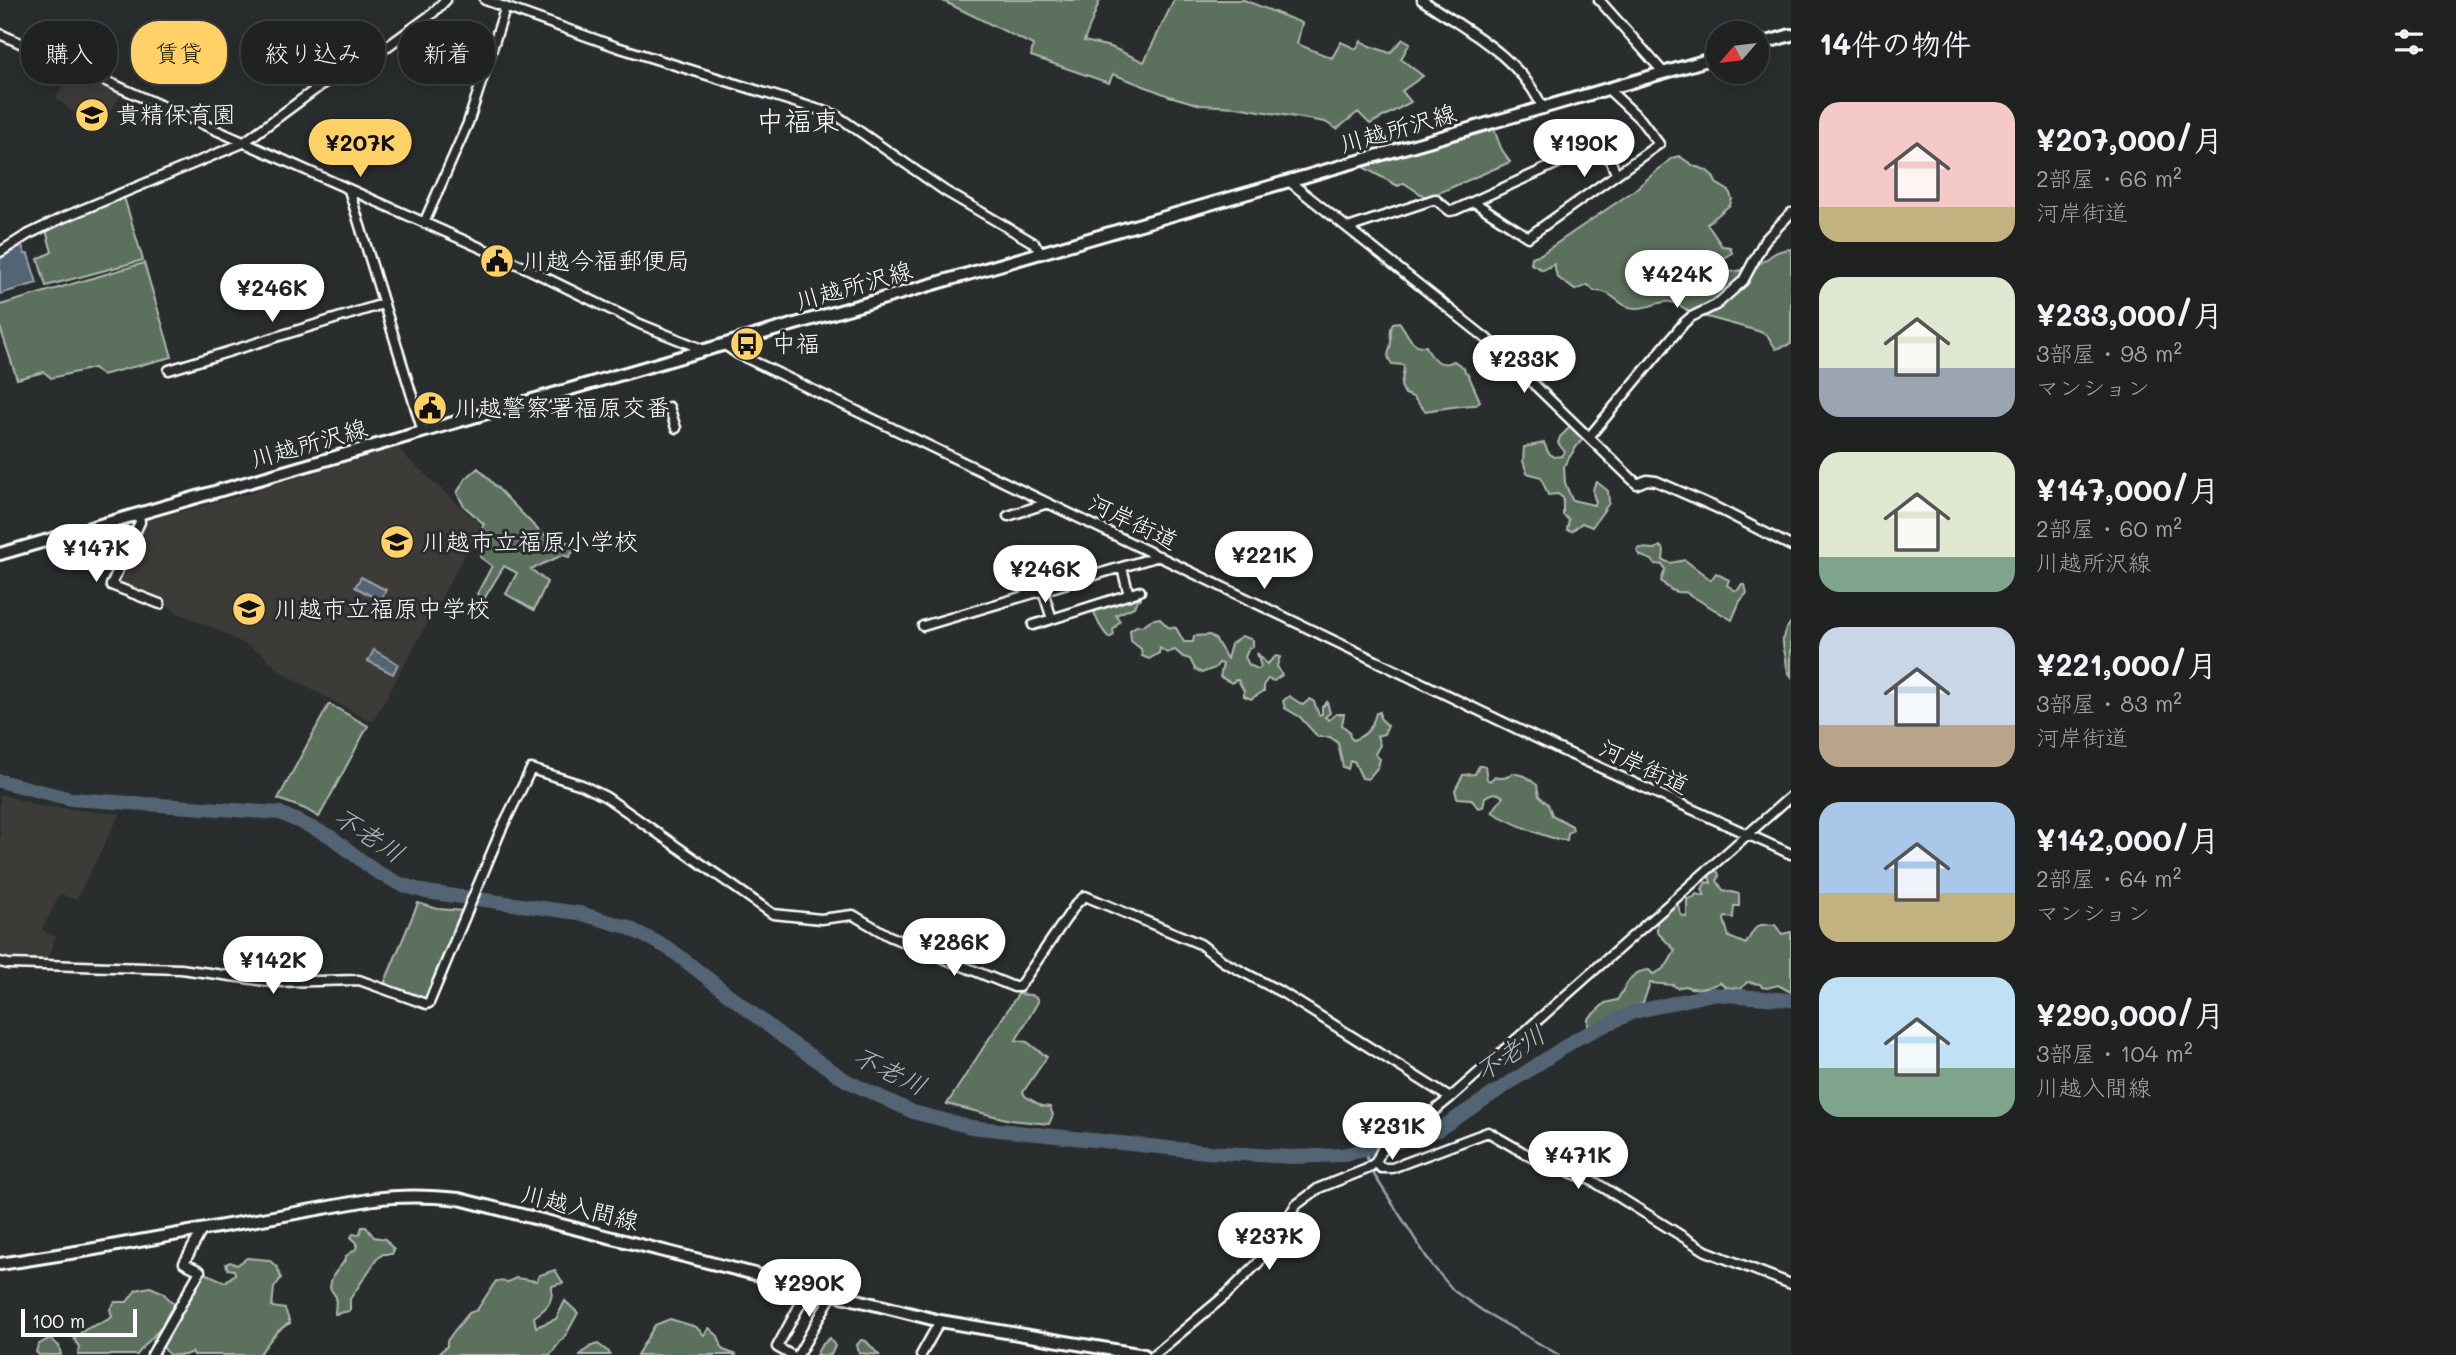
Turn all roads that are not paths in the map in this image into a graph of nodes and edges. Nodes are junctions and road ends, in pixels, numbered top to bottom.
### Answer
1 (446, 0) edge
2 (485, 0) edge
3 (1422, 0) edge
4 (1599, 0) edge
5 (505, 9) junction
6 (0, 34) edge
7 (1791, 35) edge
8 (1769, 41) edge
9 (1706, 61) edge
10 (1664, 73) junction
11 (1609, 90) junction
12 (1543, 109) junction
13 (243, 143) junction
14 (1616, 173) junction
15 (1290, 182) junction
16 (349, 190) junction
17 (1474, 202) junction
18 (1791, 213) edge
19 (424, 223) junction
20 (1348, 228) junction
21 (0, 252) edge
22 (1042, 254) junction
23 (383, 304) junction
24 (726, 346) junction
25 (707, 351) junction
26 (169, 370) dead end
27 (669, 407) dead end
28 (676, 428) dead end
29 (423, 432) junction
30 (1589, 437) junction
31 (1048, 503) junction
32 (139, 514) junction
33 (1008, 516) dead end
34 (1791, 546) edge
35 (0, 554) edge
36 (1159, 556) junction
37 (1122, 568) junction
38 (1043, 591) junction
39 (1140, 591) dead end
40 (1129, 596) junction
41 (160, 604) dead end
42 (1052, 619) junction
43 (923, 625) dead end
44 (1033, 625) dead end
45 (1791, 796) edge
46 (1748, 835) junction
47 (1791, 854) edge
48 (0, 962) edge
49 (1450, 1098) junction
50 (1376, 1162) junction
51 (202, 1230) junction
52 (0, 1264) edge
53 (1791, 1283) edge
54 (809, 1287) junction
55 (833, 1293) junction
56 (940, 1321) junction
57 (152, 1355) edge
58 (791, 1355) edge
59 (798, 1355) edge
60 (921, 1355) edge
61 (1144, 1355) edge
62 (1154, 1355) edge

1 - 13 street
2 - 5 street
3 - 12 street
4 - 10 street
5 - 19 street
5 - 22 street
6 - 13 street
7 - 8 main road
9 - 10 main road, 川越所沢線
10 - 11 main road, 川越所沢線
11 - 12 main road, 川越所沢線
11 - 14 street
12 - 15 main road, 川越所沢線
13 - 16 street
13 - 21 street
14 - 17 street
14 - 17 street
15 - 20 street
15 - 22 main road, 川越所沢線
16 - 19 street
16 - 23 street
17 - 20 street
18 - 30 street
19 - 25 street
20 - 30 street
22 - 24 main road, 川越所沢線
23 - 26 street
23 - 29 street
24 - 25 main road, 川越所沢線
24 - 31 street, 河岸街道
25 - 29 main road, 川越所沢線
27 - 28 street
29 - 32 main road, 川越所沢線
30 - 34 street
31 - 33 street
31 - 36 street, 河岸街道
32 - 35 main road, 川越所沢線
32 - 41 street
36 - 37 street
36 - 46 street, 河岸街道
37 - 38 street
37 - 40 street
38 - 42 street
38 - 43 street
39 - 40 street
40 - 42 street
42 - 44 street
45 - 46 street
46 - 47 street, 河岸街道
46 - 49 street
48 - 49 street
49 - 50 street
50 - 53 street
50 - 62 street
51 - 52 main road, 川越入間線
51 - 54 main road, 川越入間線
51 - 57 street
54 - 55 main road, 川越入間線
54 - 58 street
55 - 56 main road, 川越入間線
55 - 59 street
56 - 60 street
56 - 61 main road, 川越入間線

